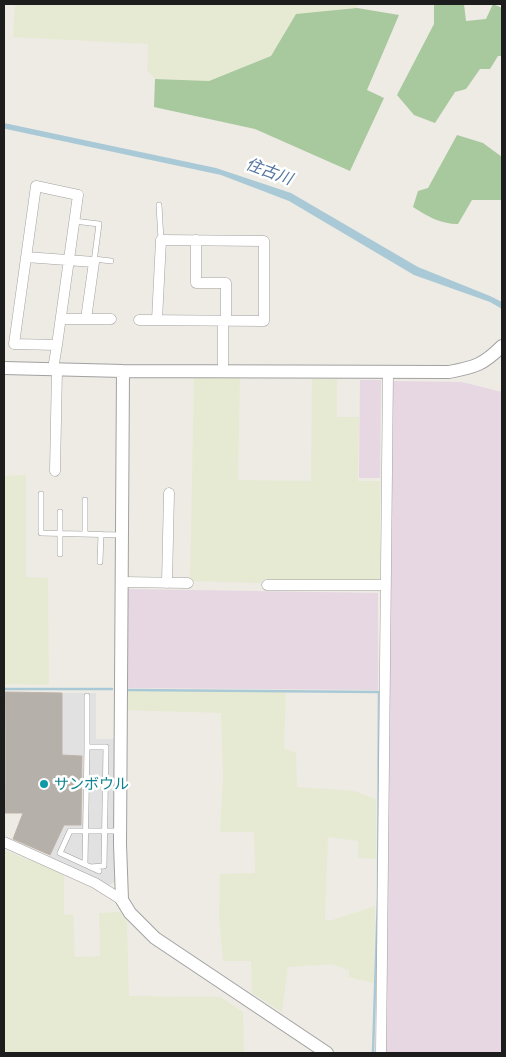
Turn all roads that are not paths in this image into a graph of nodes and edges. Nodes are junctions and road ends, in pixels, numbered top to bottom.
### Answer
1 (159, 205) dead end
2 (74, 221) junction
3 (161, 240) junction
4 (196, 240) junction
5 (26, 257) junction
6 (69, 260) junction
7 (94, 261) junction
8 (111, 261) dead end
9 (61, 318) junction
10 (86, 319) junction
11 (111, 319) dead end
12 (139, 320) dead end
13 (157, 320) junction
14 (225, 321) junction
15 (57, 345) junction
16 (502, 346) edge
17 (4, 368) edge
18 (55, 369) junction
19 (122, 371) junction
20 (223, 371) junction
21 (388, 373) junction
22 (55, 471) dead end
23 (168, 493) dead end
24 (41, 494) dead end
25 (85, 500) dead end
26 (60, 512) dead end
27 (60, 534) junction
28 (85, 534) junction
29 (100, 534) junction
30 (121, 535) junction
31 (60, 554) dead end
32 (100, 562) dead end
33 (121, 582) junction
34 (168, 583) junction
35 (188, 583) dead end
36 (267, 585) dead end
37 (386, 585) junction
38 (86, 696) dead end
39 (87, 747) junction
40 (85, 831) junction
41 (104, 831) junction
42 (120, 831) junction
43 (4, 842) edge
44 (88, 866) junction
45 (98, 870) dead end
46 (122, 900) junction
47 (327, 1053) edge
48 (381, 1053) edge

1 - 3 lane
2 - 5 street
2 - 6 street
2 - 7 lane
3 - 4 street
3 - 13 street
4 - 14 street
4 - 14 street
5 - 6 street
5 - 15 street
6 - 7 street
6 - 9 street
7 - 8 lane
7 - 10 street
9 - 10 street
9 - 15 street
10 - 11 street
12 - 13 street
13 - 14 street
14 - 20 street
15 - 18 street
16 - 21 street
17 - 18 street
18 - 19 street
18 - 22 street
19 - 20 street
19 - 30 street
20 - 21 street
21 - 37 street
23 - 34 street
24 - 27 lane
25 - 28 lane
26 - 27 lane
27 - 28 lane
27 - 31 lane
28 - 29 lane
29 - 30 lane
29 - 32 lane
30 - 33 street
33 - 34 street
33 - 42 street
34 - 35 street
36 - 37 street
37 - 48 street
38 - 39 lane
39 - 40 lane
39 - 41 lane
40 - 41 lane
40 - 44 lane
40 - 44 lane
41 - 42 lane
41 - 44 lane
42 - 46 street
43 - 46 street
44 - 45 lane
46 - 47 street

